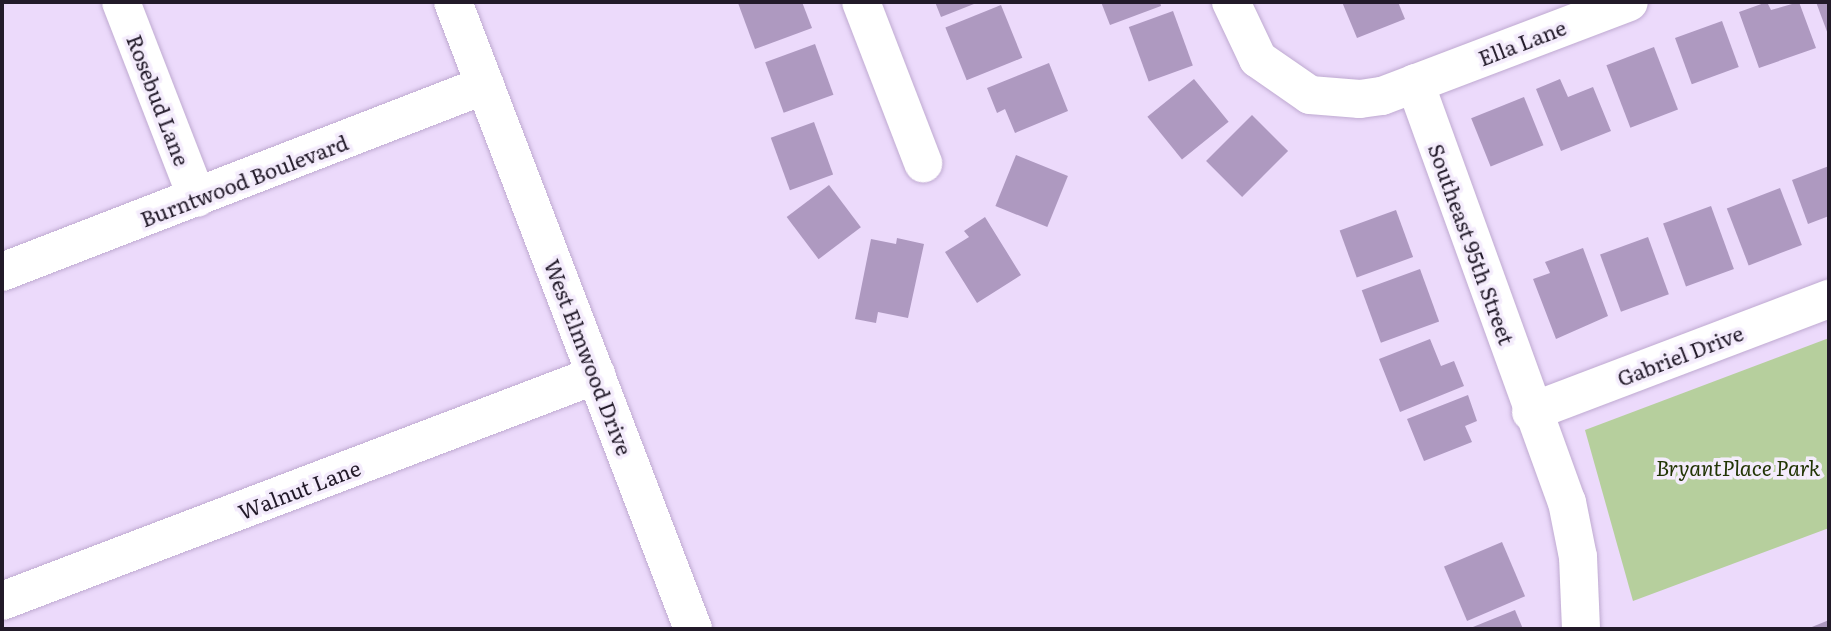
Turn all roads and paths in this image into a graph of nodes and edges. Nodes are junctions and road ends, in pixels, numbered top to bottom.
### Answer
1 (121, 2) edge
2 (453, 2) edge
3 (862, 2) edge
4 (1231, 2) edge
5 (1629, 2) edge
6 (1415, 83) junction
7 (485, 85) junction
8 (923, 163) dead end
9 (197, 198) junction
10 (2, 272) edge
11 (1829, 299) edge
12 (596, 375) junction
13 (1531, 412) junction
14 (2, 601) edge
15 (693, 629) edge
16 (1581, 629) edge

1 - 9 street, Rosebud Lane
2 - 7 street, West Elmwood Drive
3 - 8 street
4 - 6 street
5 - 6 street, Ella Lane
6 - 13 street, Southeast 95th Street
7 - 9 street, Burntwood Boulevard
7 - 12 street, West Elmwood Drive
9 - 10 street, Burntwood Boulevard
11 - 13 street, Gabriel Drive
12 - 14 street, Walnut Lane
12 - 15 street, West Elmwood Drive
13 - 16 street, Southeast 95th Street

